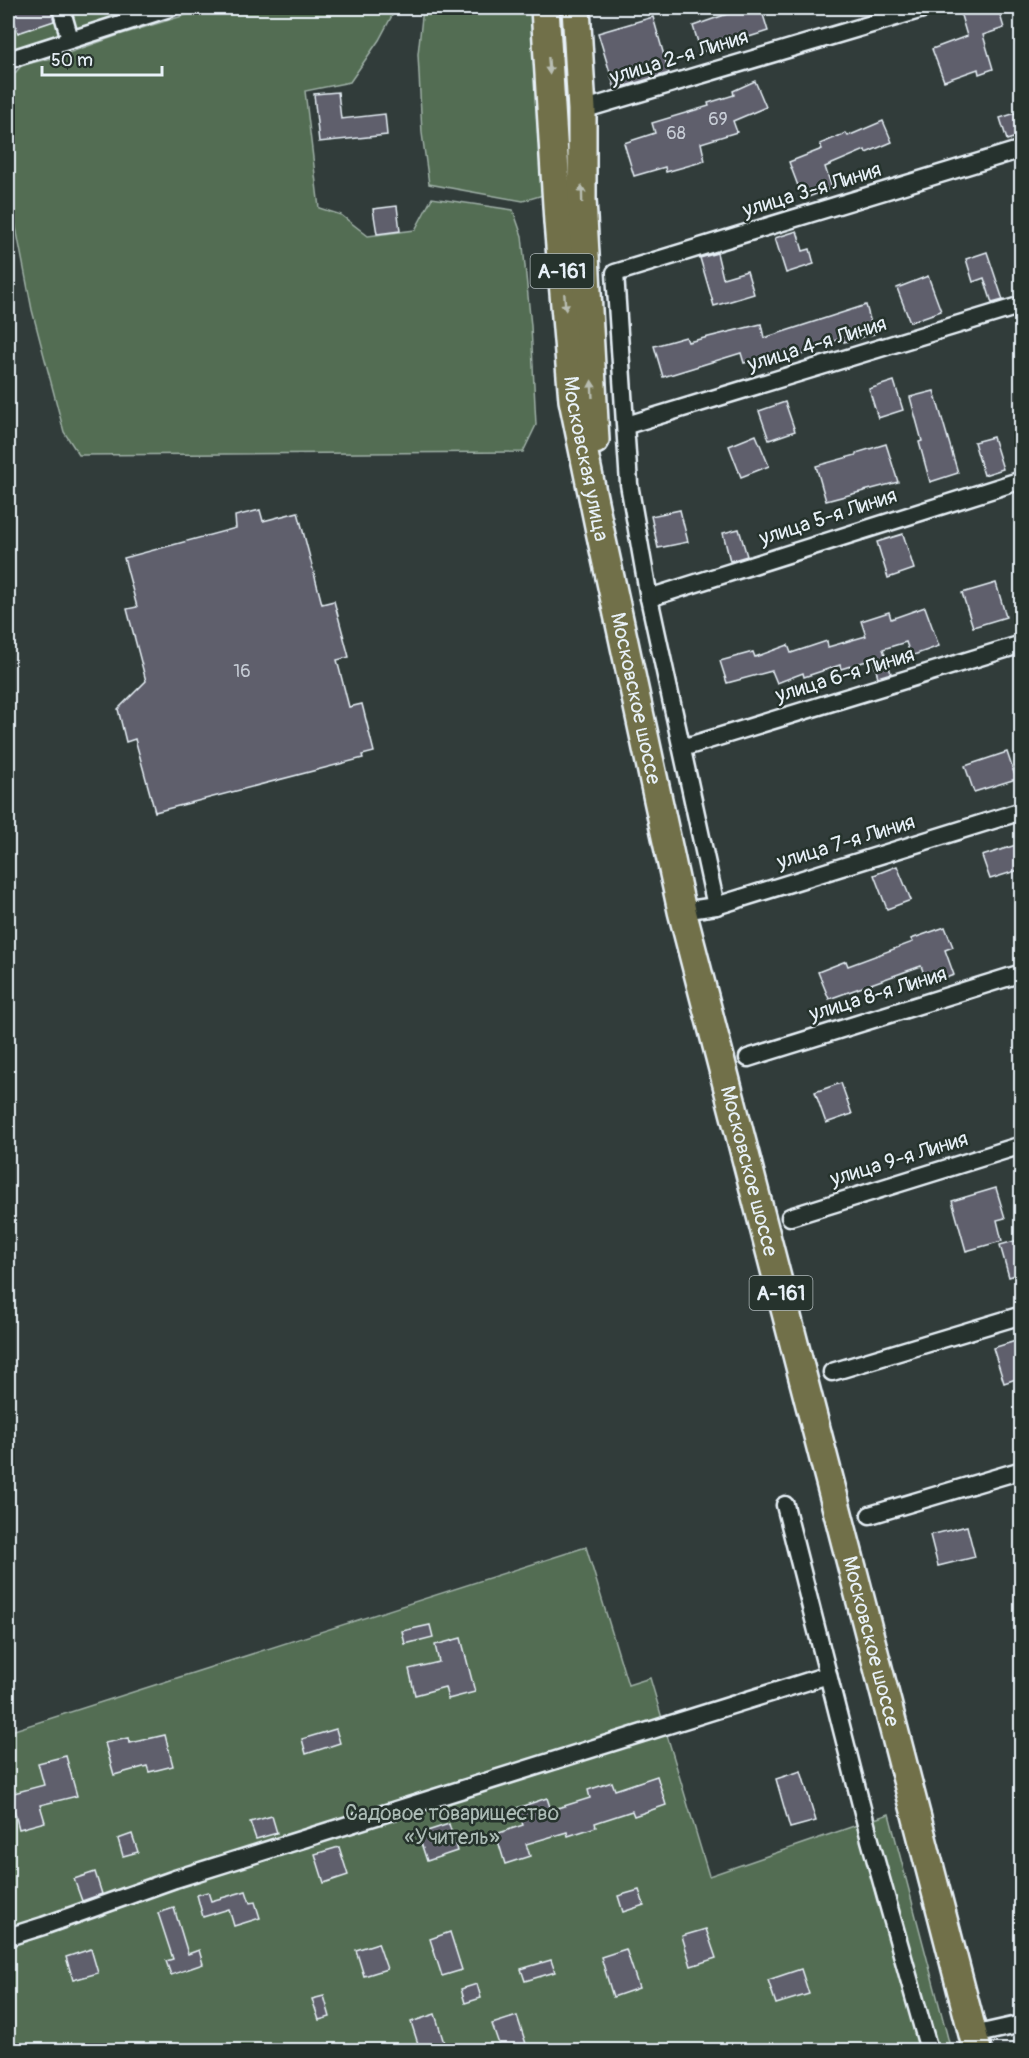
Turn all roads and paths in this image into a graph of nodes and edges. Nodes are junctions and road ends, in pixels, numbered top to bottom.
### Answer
1 (61, 8) edge
2 (170, 8) edge
3 (545, 8) edge
4 (576, 8) edge
5 (926, 8) edge
6 (70, 39) junction
7 (8, 60) edge
8 (582, 110) junction
9 (1022, 149) edge
10 (1022, 305) edge
11 (627, 425) junction
12 (1022, 480) edge
13 (600, 531) junction
14 (649, 598) junction
15 (1022, 644) edge
16 (682, 748) junction
17 (1022, 811) edge
18 (716, 906) junction
19 (682, 911) junction
20 (1022, 973) edge
21 (748, 1058) dead end
22 (1022, 1145) edge
23 (790, 1217) dead end
24 (1022, 1315) edge
25 (832, 1372) dead end
26 (1022, 1470) edge
27 (785, 1505) dead end
28 (870, 1515) dead end
29 (828, 1676) junction
30 (8, 1937) edge
31 (1022, 2024) edge
32 (975, 2043) edge
33 (929, 2050) edge

1 - 6 street
2 - 6 street
3 -> 13 highway, Московская улица / А-161
4 - 8 highway, Московская улица / А-161
5 - 8 street, улица 2-я Линия
6 - 7 street
13 -> 8 highway, Московская улица / А-161
9 - 11 street, улица 3-я Линия
10 - 11 street, улица 4-я Линия
11 - 14 street
12 - 14 street, улица 5-я Линия
13 - 19 highway, Московское шоссе / А-161
14 - 16 street
15 - 16 street, улица 6-я Линия
16 - 18 street
17 - 18 street, улица 7-я Линия
18 - 19 street, улица 7-я Линия
19 - 32 highway, Московское шоссе / А-161
20 - 21 street, улица 8-я Линия
22 - 23 street, улица 9-я Линия
24 - 25 street
26 - 28 street
27 - 29 street
29 - 30 street
29 - 33 street
31 - 32 street

